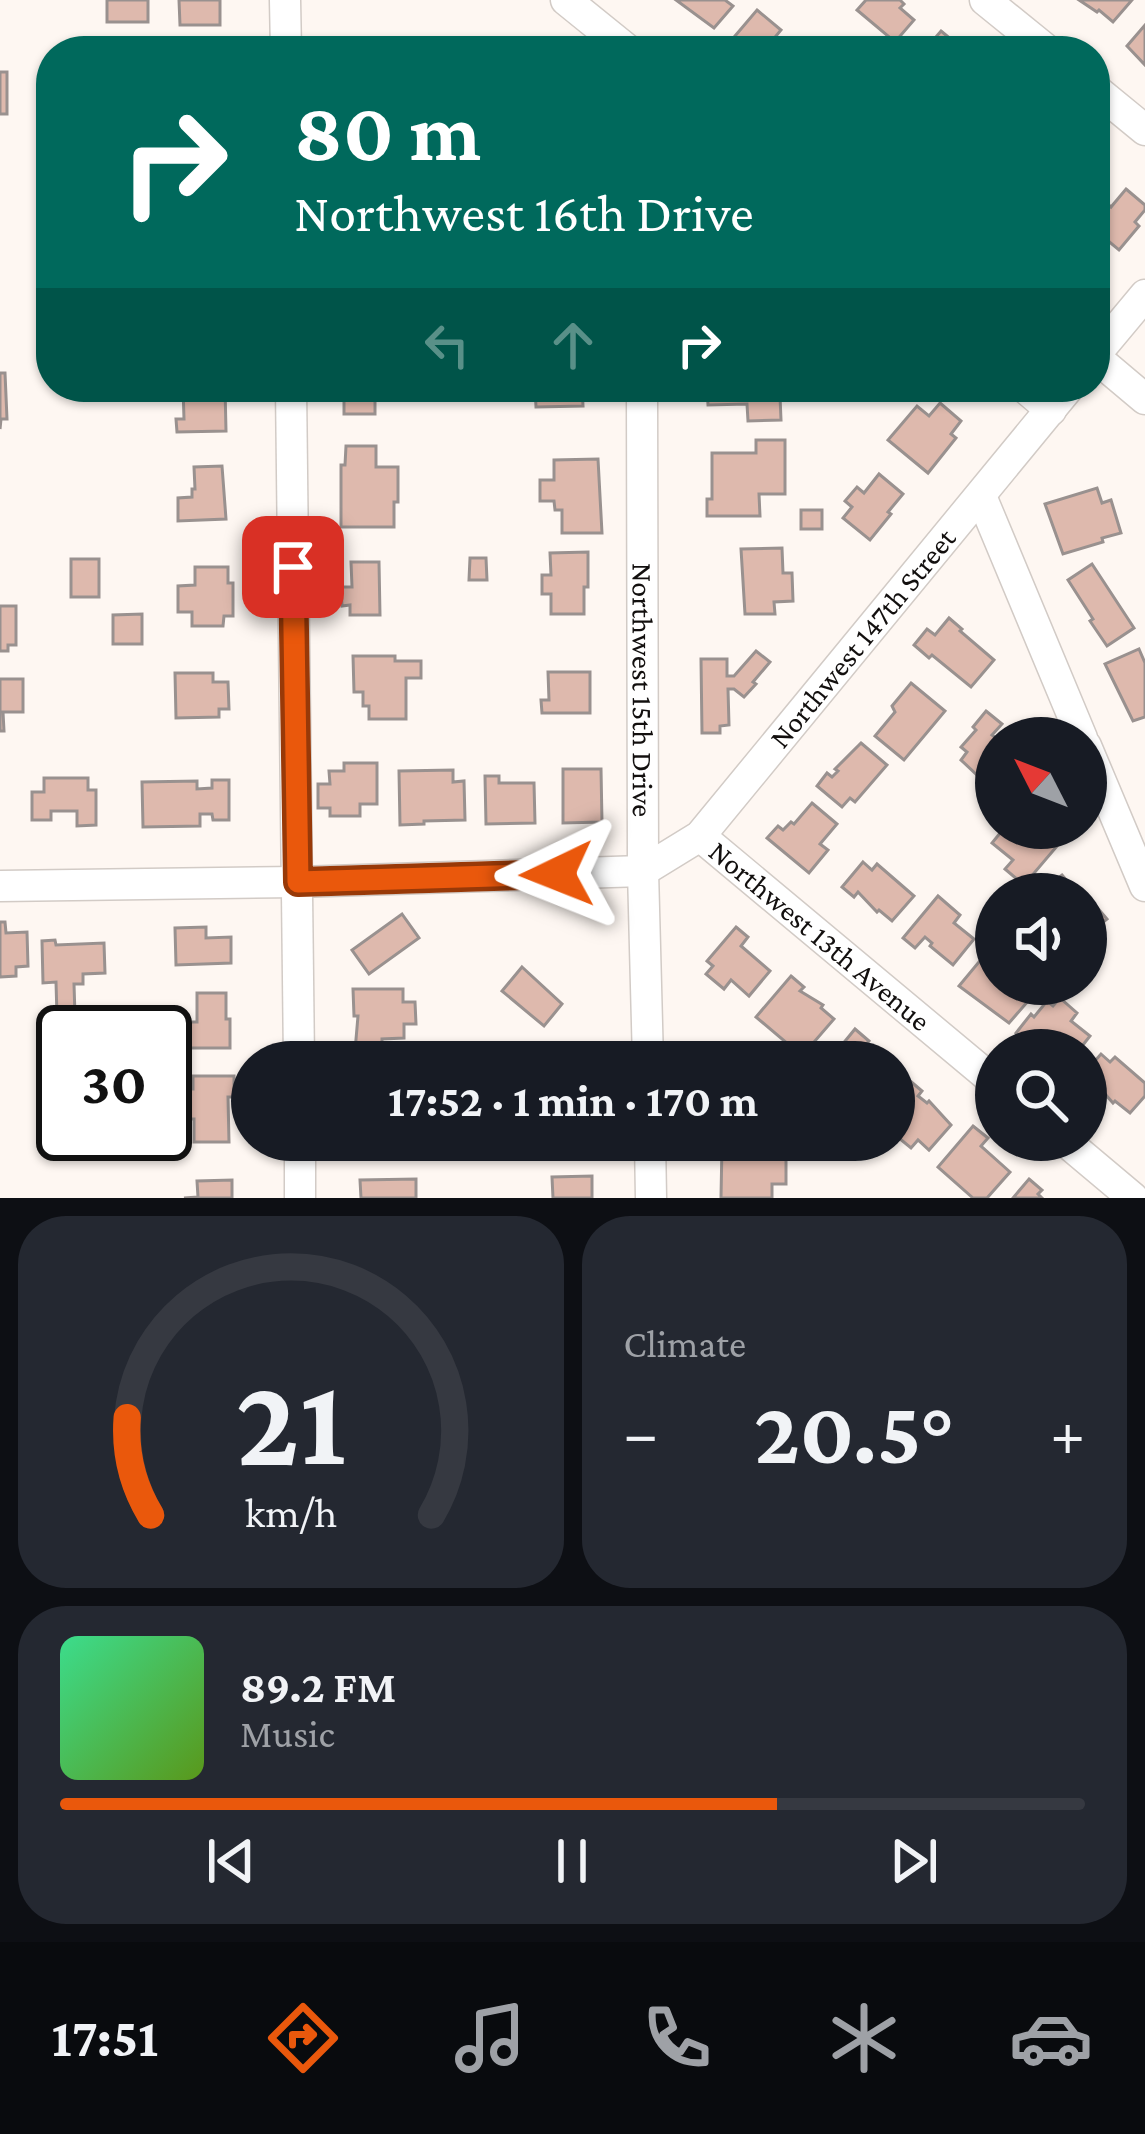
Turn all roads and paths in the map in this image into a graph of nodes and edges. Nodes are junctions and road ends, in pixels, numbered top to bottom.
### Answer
1 (286, 0) edge
2 (566, 0) edge
3 (986, 0) edge
4 (286, 36) edge
5 (610, 36) edge
6 (1030, 36) edge
7 (1110, 101) edge
8 (1145, 130) edge
9 (1145, 295) edge
10 (1110, 338) edge
11 (1110, 369) edge
12 (1145, 399) edge
13 (291, 402) edge
14 (642, 402) edge
15 (1057, 402) edge
16 (981, 496) junction
17 (1073, 717) edge
18 (1107, 796) edge
19 (700, 836) junction
20 (643, 872) junction
21 (298, 882) junction
22 (0, 886) edge
23 (1145, 886) edge
24 (299, 1041) edge
25 (647, 1041) edge
26 (975, 1065) edge
27 (300, 1161) edge
28 (650, 1161) edge
29 (1089, 1161) edge
30 (300, 1198) edge
31 (651, 1198) edge
32 (1133, 1198) edge

1 - 4 street
2 - 5 street
3 - 6 street
7 - 8 street
9 - 10 street
11 - 12 street
13 - 21 street
14 - 20 street, Northwest 15th Drive
15 - 16 street, Northwest 147th Street
16 - 17 street
16 - 19 street, Northwest 147th Street
18 - 23 street
19 - 20 street, Northwest 147th Street
19 - 26 street, Northwest 13th Avenue
20 - 21 street
20 - 25 street, Northwest 15th Drive
21 - 22 street
21 - 24 street
27 - 30 street
28 - 31 street
29 - 32 street

